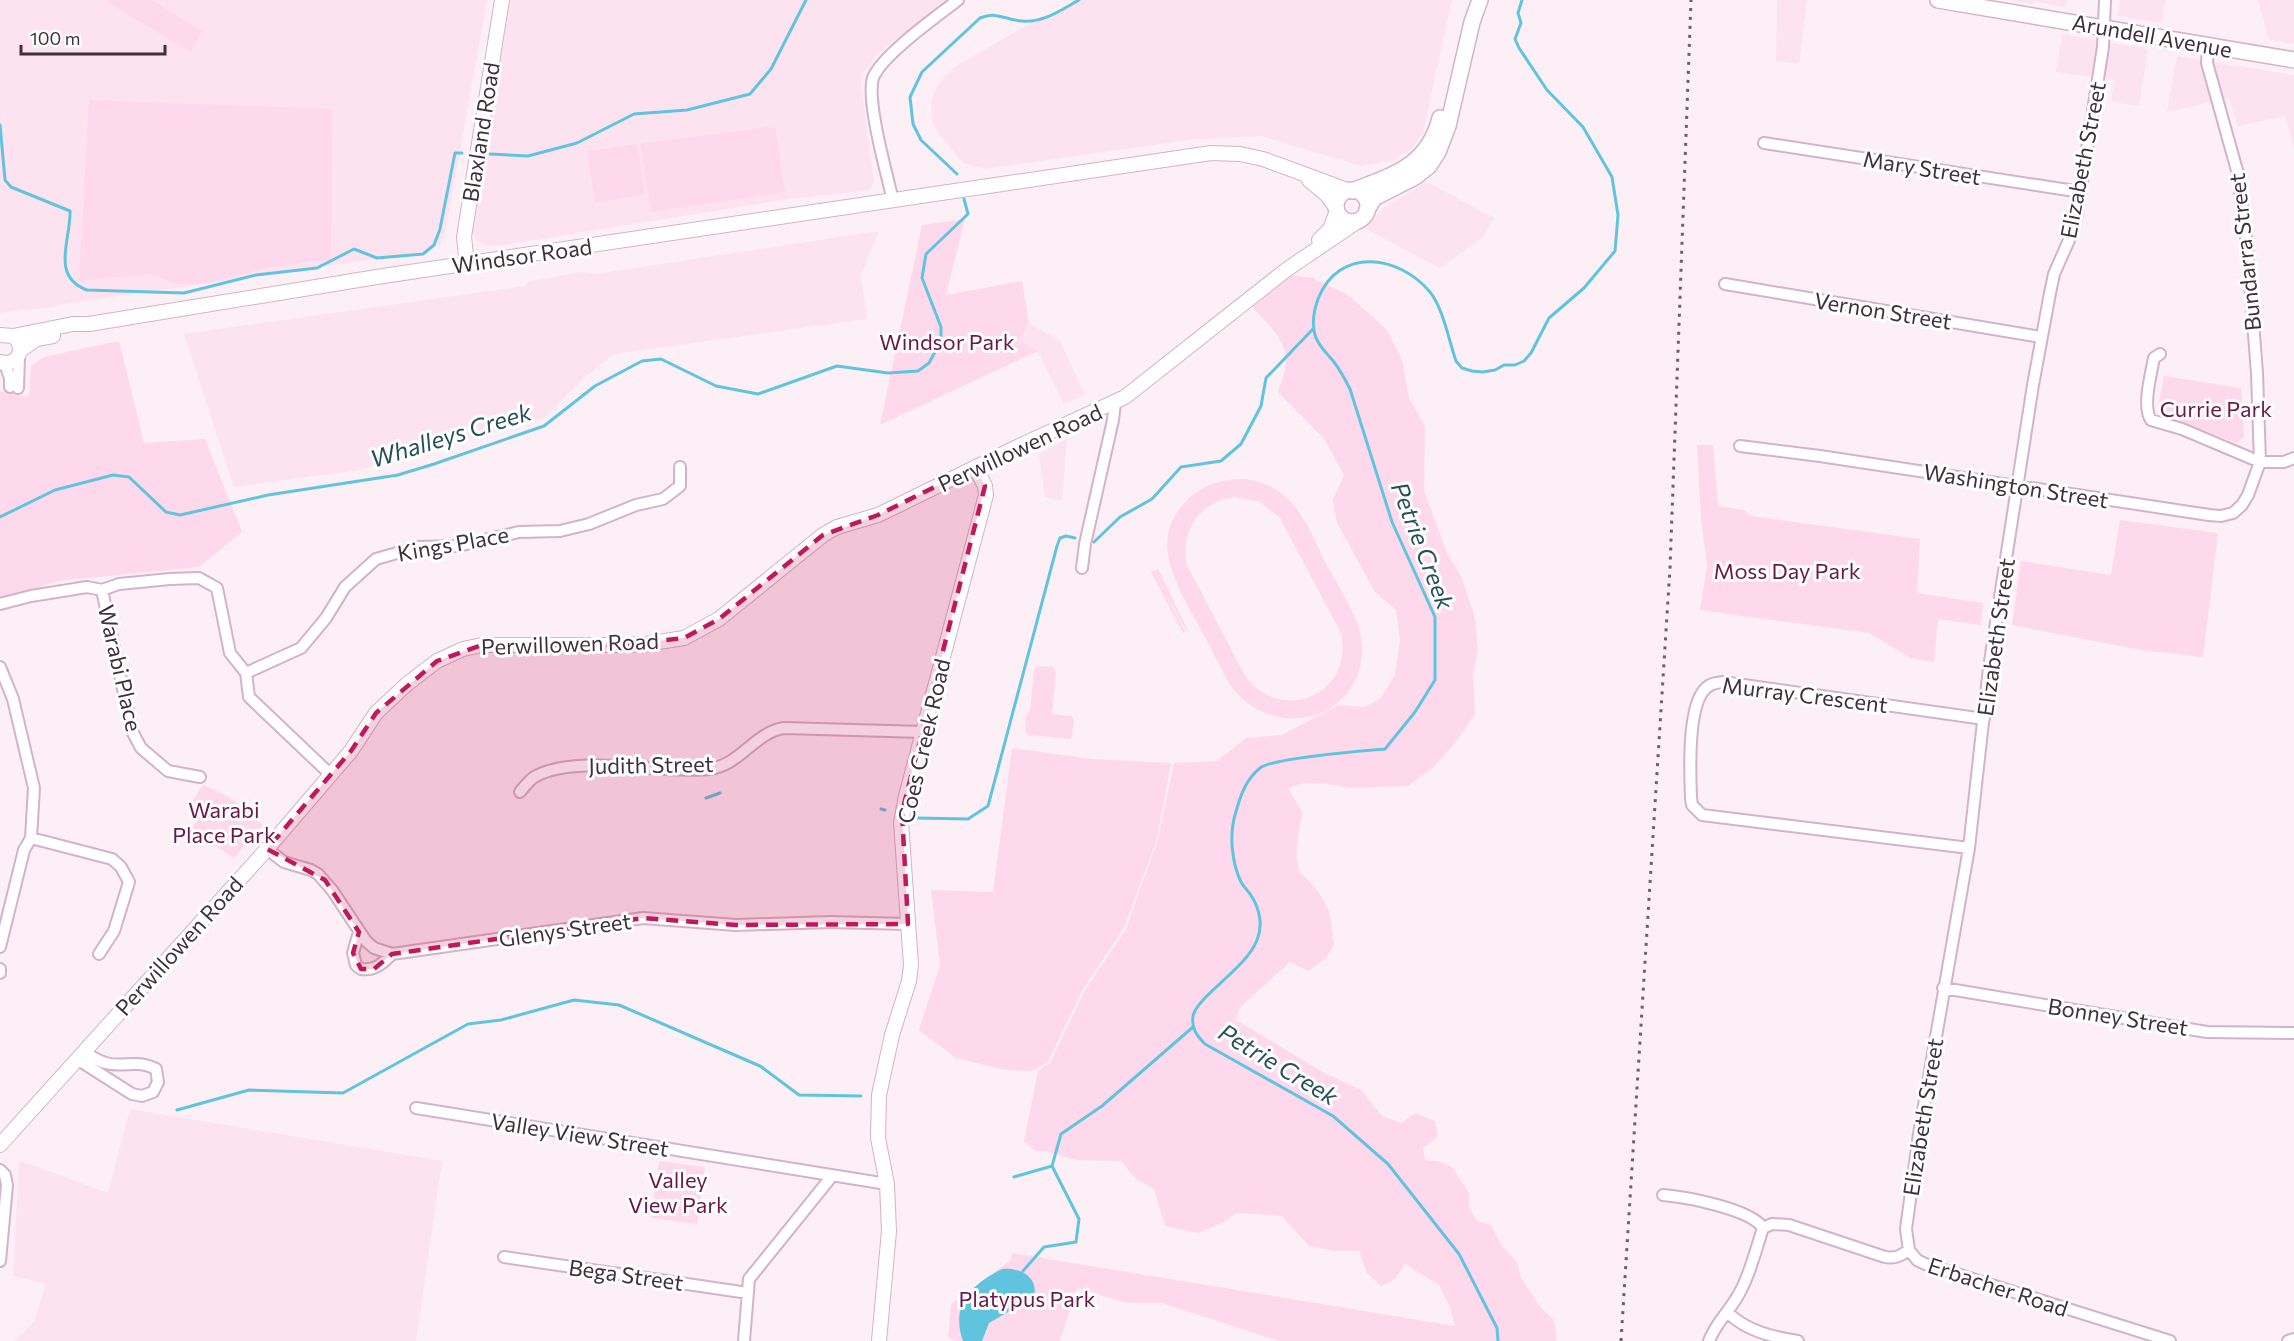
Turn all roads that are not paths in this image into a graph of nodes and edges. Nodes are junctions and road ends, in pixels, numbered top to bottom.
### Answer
1 (502, 0) edge
2 (958, 0) edge
3 (1468, 0) edge
4 (1480, 0) edge
5 (1938, 0) edge
6 (2105, 0) edge
7 (2104, 28) junction
8 (2208, 46) junction
9 (2294, 60) edge
10 (1764, 143) dead end
11 (1296, 170) junction
12 (1351, 191) junction
13 (2081, 192) junction
14 (893, 201) junction
15 (1337, 210) junction
16 (1364, 214) junction
17 (467, 264) junction
18 (1286, 270) junction
19 (1725, 284) dead end
20 (89, 324) junction
21 (7, 336) edge
22 (2041, 338) junction
23 (20, 352) junction
24 (2160, 354) dead end
25 (3, 363) edge
26 (1115, 403) junction
27 (1740, 446) dead end
28 (2294, 458) edge
29 (2260, 462) junction
30 (680, 467) dead end
31 (975, 467) junction
32 (2018, 486) junction
33 (1082, 568) dead end
34 (102, 590) junction
35 (0, 604) edge
36 (0, 667) edge
37 (246, 673) junction
38 (1984, 719) junction
39 (922, 732) junction
40 (331, 775) junction
41 (200, 777) dead end
42 (520, 792) dead end
43 (31, 838) junction
44 (1969, 848) junction
45 (267, 849) junction
46 (908, 924) junction
47 (359, 932) junction
48 (0, 947) edge
49 (99, 954) dead end
50 (392, 954) junction
51 (1943, 988) junction
52 (2294, 1033) edge
53 (81, 1055) junction
54 (416, 1108) dead end
55 (0, 1145) edge
56 (0, 1170) edge
57 (832, 1176) junction
58 (886, 1184) junction
59 (1663, 1195) dead end
60 (1763, 1228) junction
61 (1909, 1250) junction
62 (504, 1257) dead end
63 (0, 1261) edge
64 (748, 1293) junction
65 (1728, 1313) junction
66 (2294, 1339) edge
67 (744, 1341) edge
68 (879, 1341) edge
69 (1708, 1341) edge
70 (1798, 1341) edge
71 (2170, 1341) edge
72 (2288, 1341) edge

1 - 17 street, Blaxland Road
2 - 14 street
3 - 12 main road
4 - 16 main road, Perwillowen Road
5 - 7 main road, Arundell Avenue
6 - 7 street, Elizabeth Street
7 - 8 main road, Arundell Avenue
7 - 13 street, Elizabeth Street
8 - 9 main road, Arundell Avenue
8 - 29 street, Bundarra Street
10 - 13 street, Mary Street
11 - 12 street
11 - 14 street, Windsor Road
11 - 15 street
12 - 15 main road
12 - 16 main road
13 - 22 street, Elizabeth Street
14 - 17 street, Windsor Road
15 - 16 main road
15 - 18 street, Perwillowen Road
16 - 18 street, Perwillowen Road
17 - 20 street, Windsor Road
18 - 26 street, Perwillowen Road
19 - 22 street, Vernon Street
20 - 21 street, Windsor Road
20 - 23 street, Windsor Road
21 - 23 street
22 - 32 street, Elizabeth Street
23 - 25 street, Windsor Road
23 - 25 street
24 - 29 street
26 - 31 street, Perwillowen Road
26 - 33 street
27 - 32 street, Washington Street
28 - 29 street
29 - 32 street, Washington Street
30 - 37 street, Kings Place
31 - 39 street, Coes Creek Road
31 - 40 street, Perwillowen Road
32 - 38 street, Elizabeth Street
34 - 35 street
34 - 37 street
34 - 41 street, Warabi Place
36 - 43 street
37 - 40 street
38 - 44 street, Elizabeth Street
38 - 44 street, Murray Crescent
39 - 42 street, Judith Street
39 - 46 street, Coes Creek Road
40 - 45 street, Perwillowen Road
43 - 48 street
43 - 49 street
44 - 51 street, Elizabeth Street
45 - 47 street
45 - 53 street, Perwillowen Road
46 - 50 street, Glenys Street
46 - 58 street, Coes Creek Road
47 - 50 street
47 - 50 street
51 - 52 street, Bonney Street
51 - 61 street, Elizabeth Street
53 - 53 street
53 - 55 street, Perwillowen Road
54 - 57 street, Valley View Street
56 - 63 street
57 - 58 street, Valley View Street
57 - 64 street
58 - 68 street, Coes Creek Road
59 - 60 street
60 - 61 street, Erbacher Road
60 - 65 street
61 - 71 street, Erbacher Road
62 - 64 street, Bega Street
64 - 67 street
65 - 69 street
65 - 70 street
66 - 72 street

